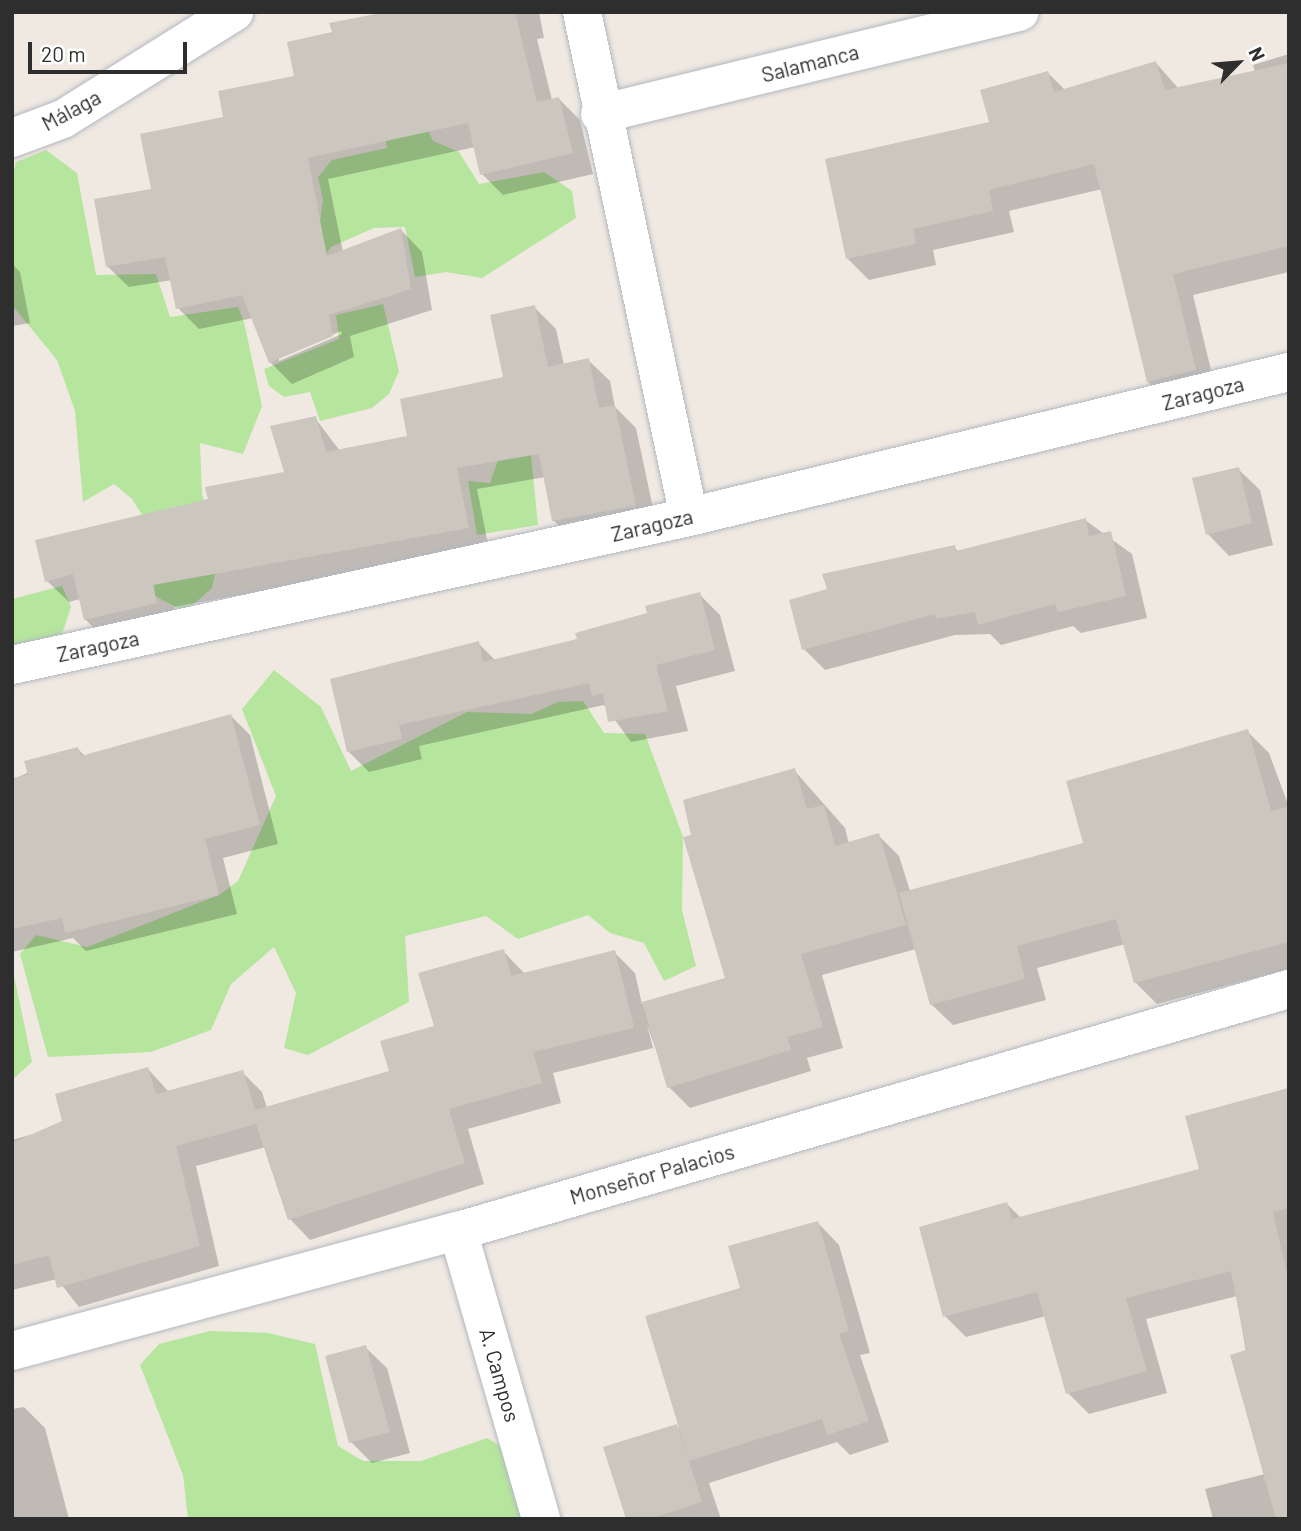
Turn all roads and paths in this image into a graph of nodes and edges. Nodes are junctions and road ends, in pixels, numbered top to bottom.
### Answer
1 (234, 12) edge
2 (582, 12) edge
3 (1020, 12) edge
4 (600, 114) junction
5 (12, 138) edge
6 (1289, 372) edge
7 (689, 517) junction
8 (12, 665) edge
9 (1289, 989) edge
10 (458, 1231) junction
11 (12, 1351) edge
12 (541, 1519) edge

1 - 5 street, Málaga
2 - 4 street
3 - 4 street, Salamanca
4 - 7 street
6 - 7 street, Zaragoza
7 - 8 street, Zaragoza
9 - 10 street, Monseñor Palacios
10 - 11 street, Monseñor Palacios
10 - 12 street, A. Campos

